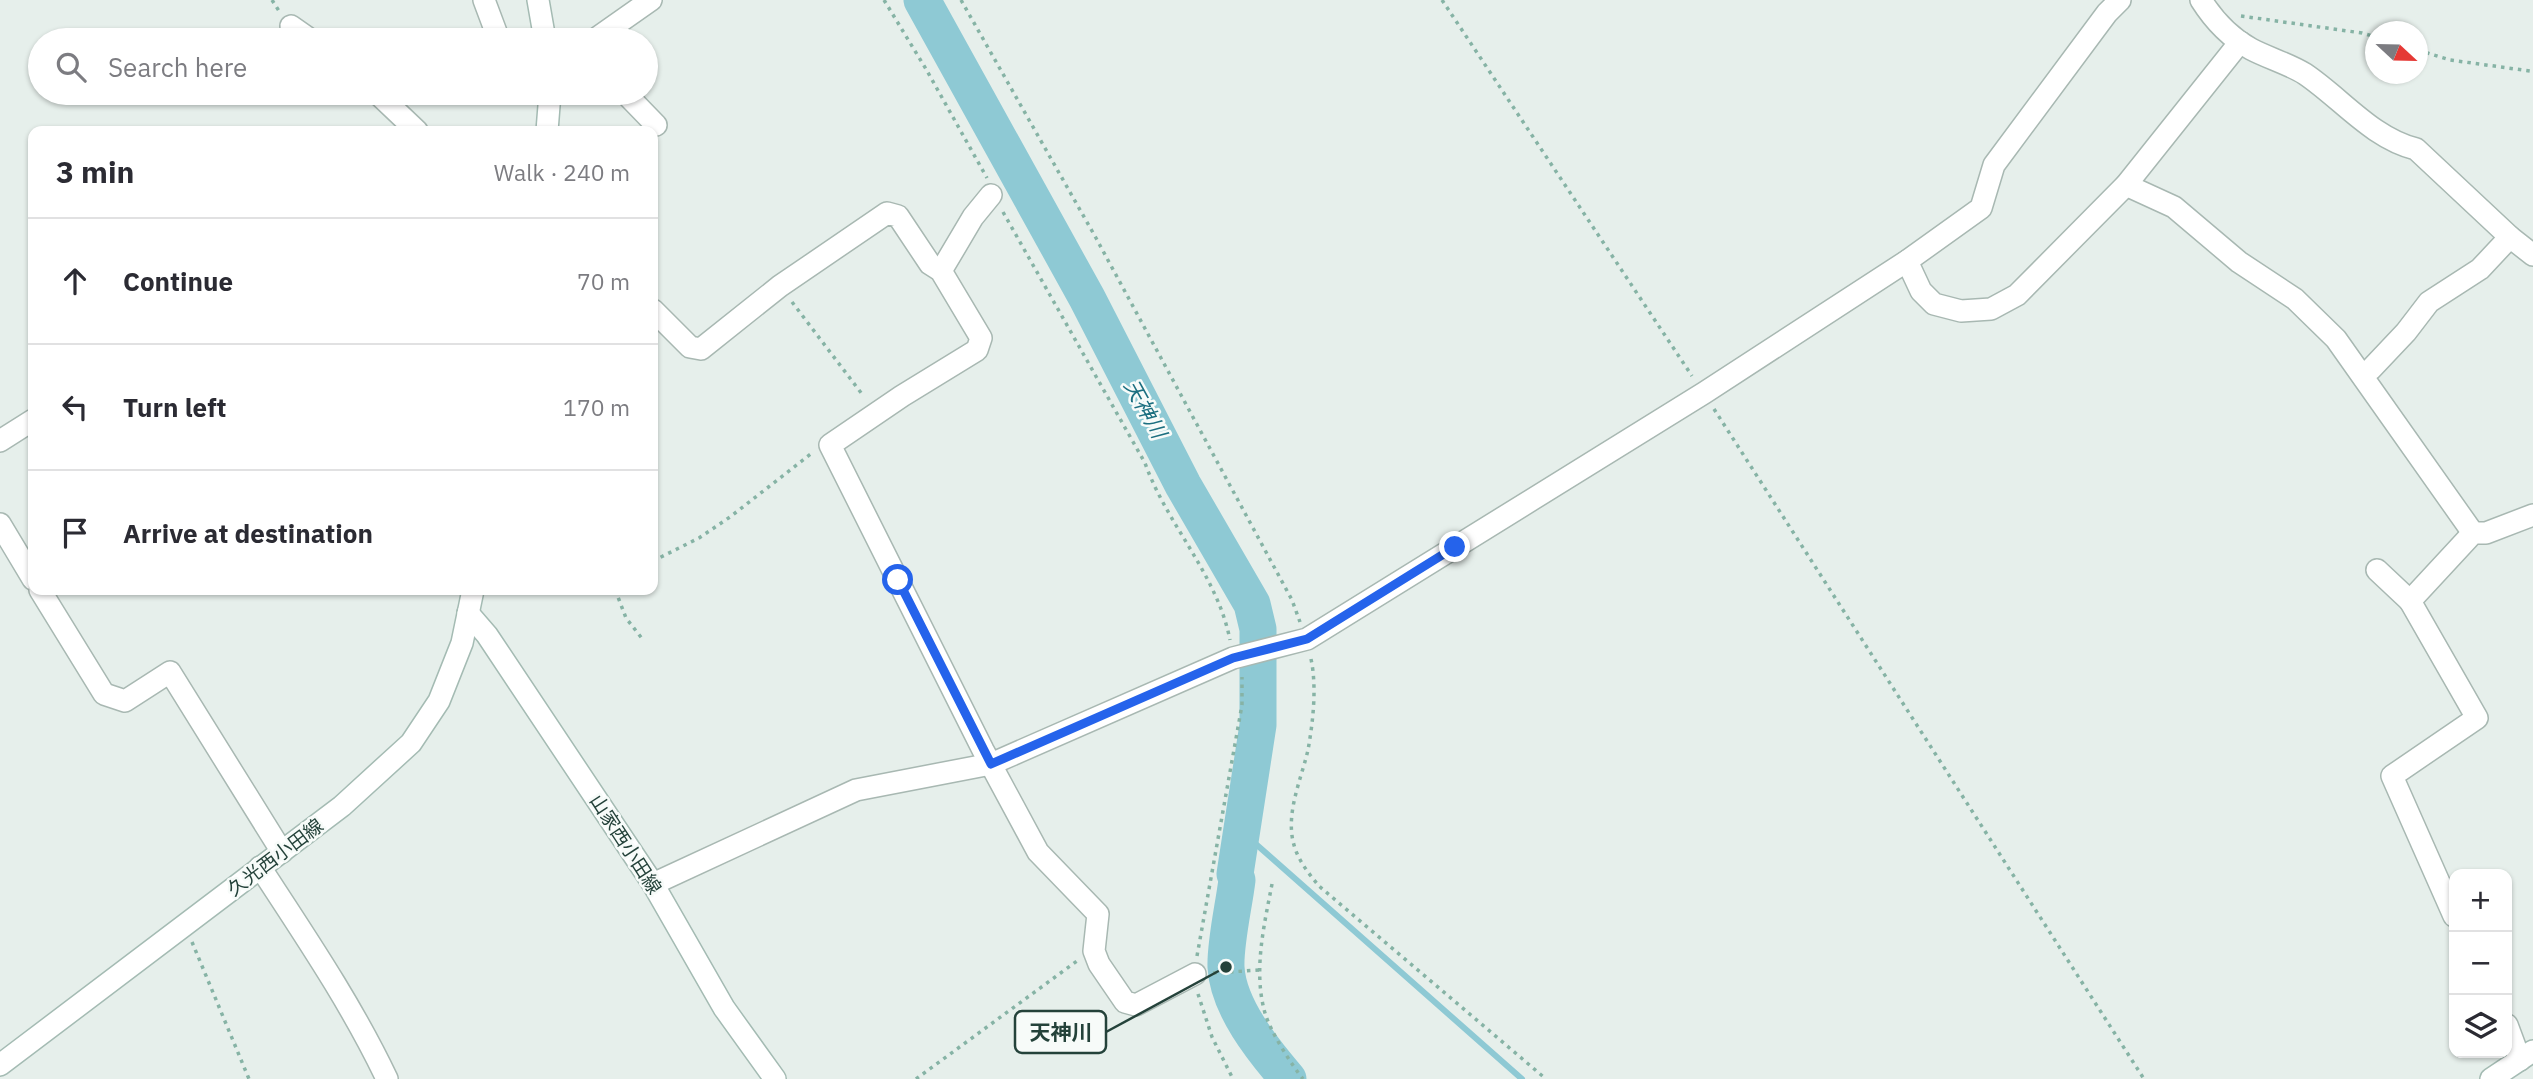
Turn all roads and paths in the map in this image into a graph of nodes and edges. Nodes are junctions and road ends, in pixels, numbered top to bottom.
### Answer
1 (484, 0) edge
2 (538, 0) edge
3 (651, 0) edge
4 (884, 0) edge
5 (961, 0) edge
6 (1442, 0) edge
7 (2120, 0) edge
8 (2206, 8) edge
9 (291, 26) dead end
10 (294, 28) edge
11 (494, 28) edge
12 (543, 28) edge
13 (611, 28) edge
14 (2365, 34) edge
15 (2240, 42) junction
16 (2428, 53) edge
17 (2530, 71) dead end
18 (390, 105) edge
19 (549, 105) edge
20 (637, 105) edge
21 (656, 125) dead end
22 (412, 126) edge
23 (547, 126) edge
24 (2126, 185) junction
25 (991, 195) junction
26 (2510, 237) junction
27 (2533, 255) edge
28 (1907, 261) junction
29 (941, 271) junction
30 (780, 286) junction
31 (658, 315) edge
32 (2362, 375) junction
33 (1704, 393) junction
34 (862, 394) dead end
35 (28, 423) edge
36 (0, 442) edge
37 (830, 445) junction
38 (2533, 515) edge
39 (0, 524) edge
40 (2473, 533) junction
41 (658, 558) edge
42 (2377, 570) dead end
43 (28, 571) edge
44 (43, 595) edge
45 (619, 595) edge
46 (470, 597) edge
47 (2410, 601) junction
48 (644, 641) dead end
49 (1298, 641) junction
50 (1238, 657) junction
51 (991, 764) junction
52 (282, 852) junction
53 (260, 867) junction
54 (653, 884) junction
55 (1272, 884) dead end
56 (2449, 905) edge
57 (182, 926) junction
58 (1094, 951) junction
59 (1260, 970) junction
60 (1195, 974) junction
61 (2512, 1033) edge
62 (2526, 1056) edge
63 (0, 1065) edge
64 (249, 1079) edge
65 (387, 1079) edge
66 (775, 1079) edge
67 (916, 1079) edge
68 (1233, 1079) edge
69 (1303, 1079) edge
70 (1546, 1079) edge
71 (2144, 1079) edge
72 (2491, 1079) edge

1 - 11 street
2 - 12 street
3 - 13 street
4 - 25 path
5 - 49 path
6 - 33 path
7 - 28 street
8 - 14 path
8 - 15 street
9 - 10 street
15 - 24 street
15 - 26 street
16 - 17 path
18 - 22 street
19 - 23 street
20 - 21 street
24 - 28 street
24 - 32 street
25 - 29 street
25 - 50 path
26 - 27 street
26 - 32 street
28 - 33 street
29 - 30 street
29 - 37 street
30 - 31 street
30 - 34 path
32 - 40 street
33 - 49 street
33 - 71 path
35 - 36 street
37 - 41 path
37 - 51 street
38 - 40 street
39 - 43 street
40 - 47 street
42 - 47 street
44 - 52 street
45 - 48 path
46 - 52 street, 久光西小田線
46 - 54 street, 山家西小田線
47 - 56 street
49 - 50 street
49 - 70 path
50 - 51 street
50 - 60 path
51 - 54 street
51 - 58 street
52 - 53 street, 久光西小田線
53 - 57 street, 久光西小田線
53 - 65 street
54 - 66 street, 山家西小田線
55 - 59 path
57 - 63 street, 久光西小田線
57 - 64 path
58 - 60 street
58 - 67 path
59 - 60 path
59 - 69 path
60 - 68 path
61 - 62 street
62 - 72 street

